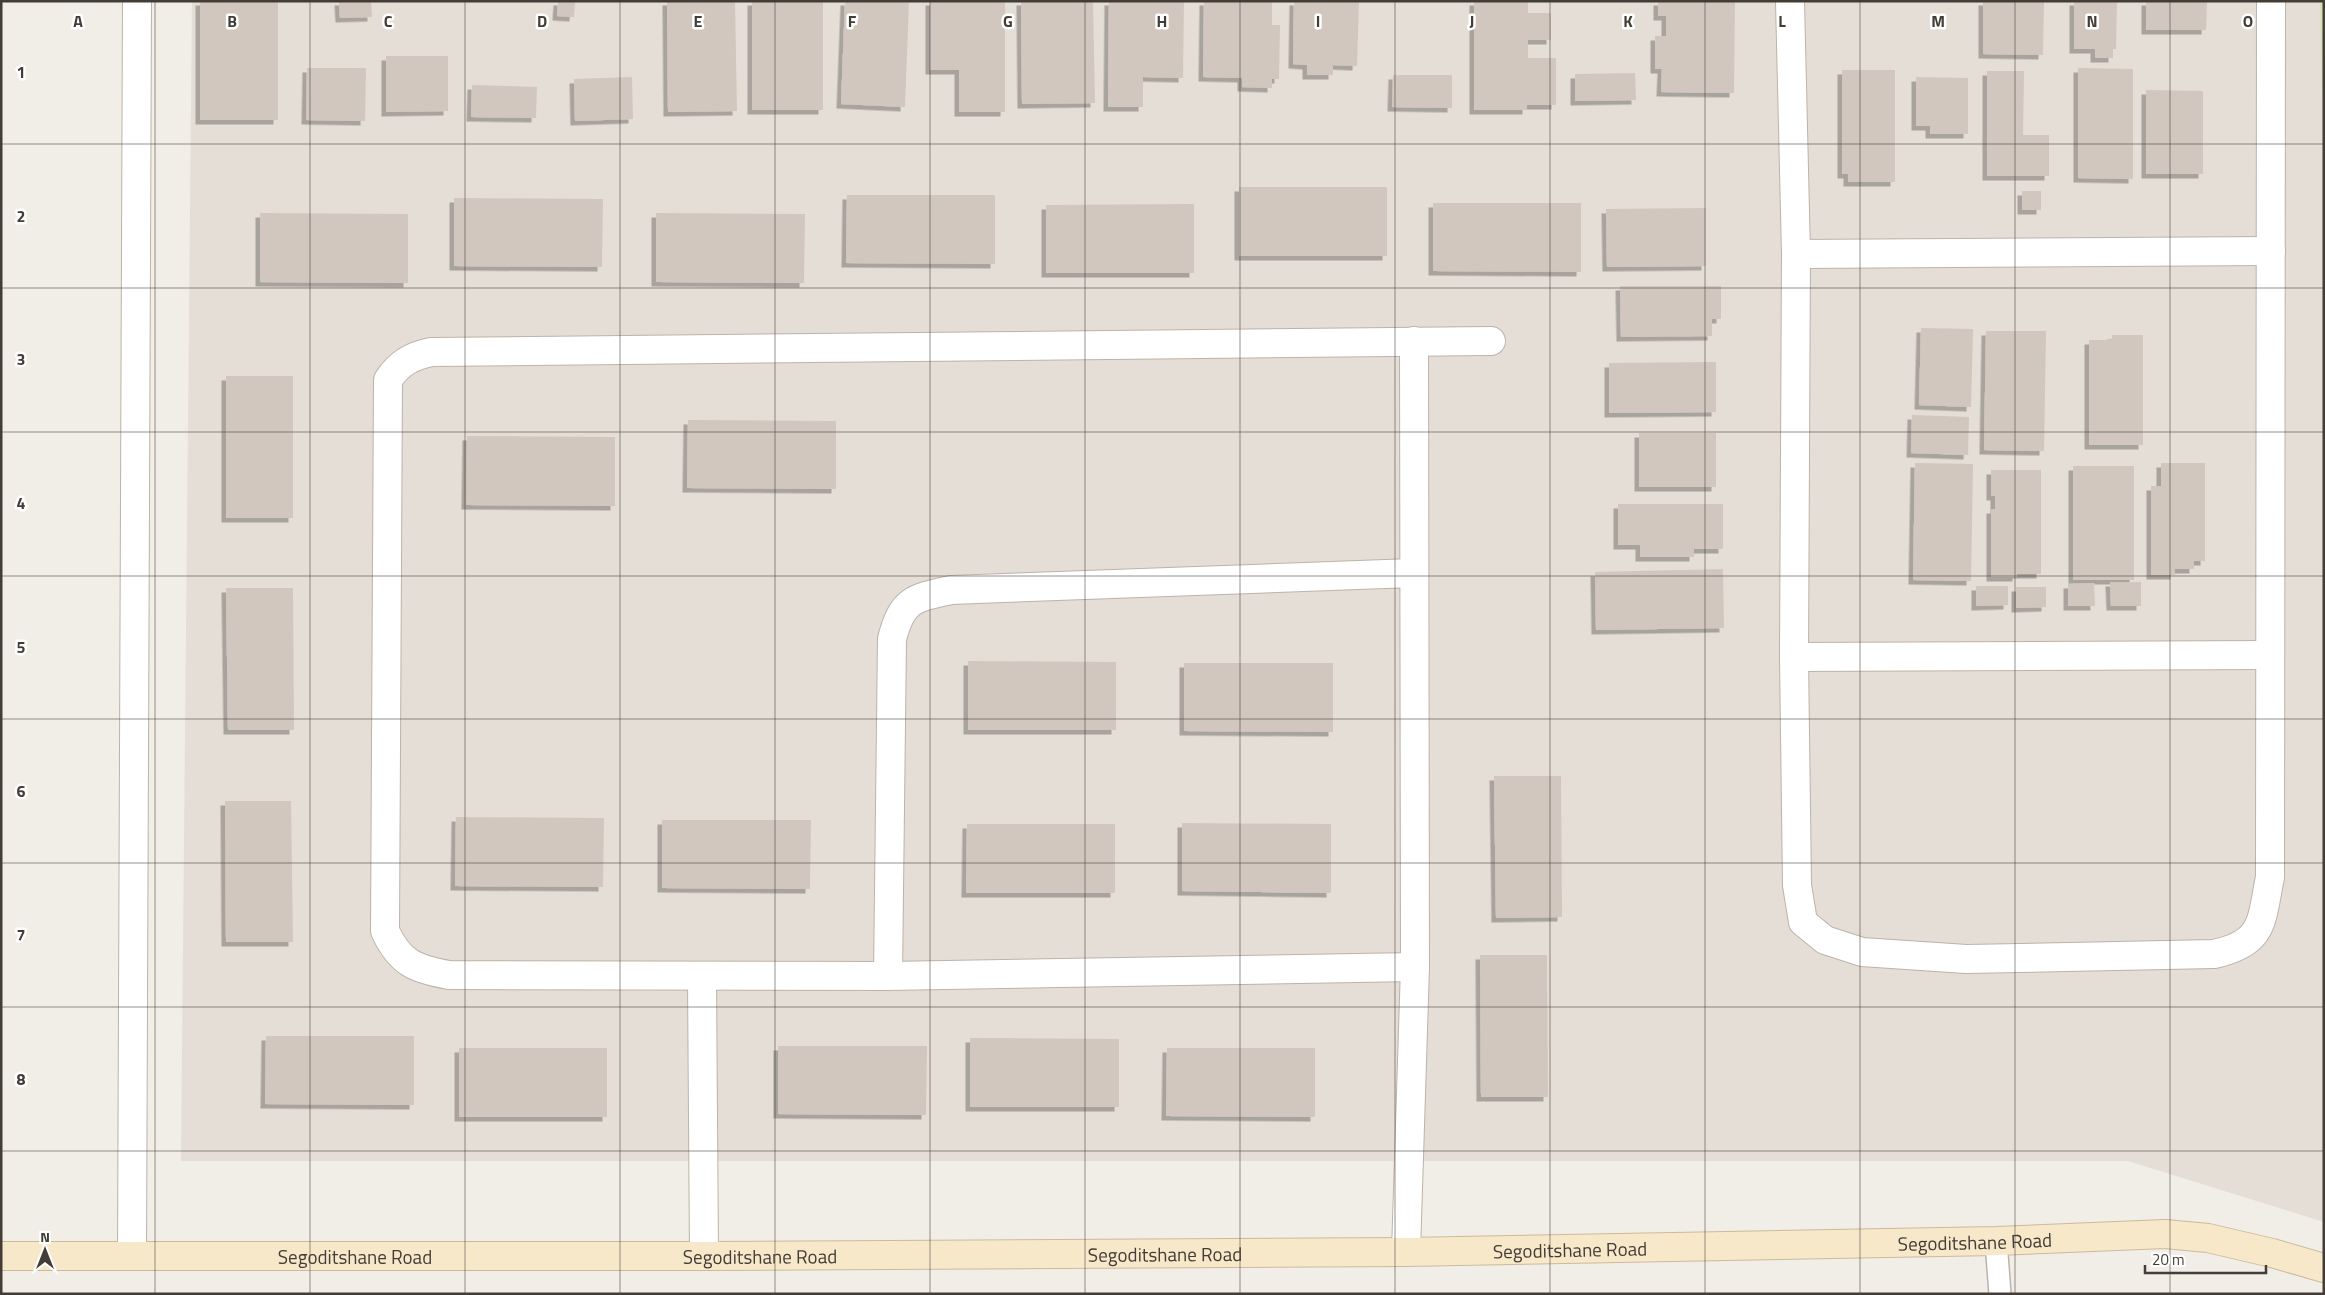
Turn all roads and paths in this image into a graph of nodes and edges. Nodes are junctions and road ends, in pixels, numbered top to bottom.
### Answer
1 (137, 1) edge
2 (1790, 1) edge
3 (2271, 1) edge
4 (2271, 251) junction
5 (1796, 254) junction
6 (1414, 341) junction
7 (1491, 342) dead end
8 (1413, 573) junction
9 (2270, 655) junction
10 (1794, 657) junction
11 (1415, 967) junction
12 (888, 976) junction
13 (702, 977) junction
14 (1996, 1241) junction
15 (1406, 1252) junction
16 (1, 1256) edge
17 (132, 1256) junction
18 (704, 1256) junction
19 (2324, 1268) edge
20 (2000, 1294) edge

1 - 17 street
2 - 5 street
3 - 4 street
4 - 5 street
4 - 9 street
5 - 10 street
6 - 7 street
6 - 8 street
6 - 13 street
8 - 11 street
8 - 12 street
9 - 10 street
9 - 10 street
11 - 12 street
11 - 15 street
12 - 13 street
13 - 18 street
14 - 15 street, Segoditshane Road
14 - 19 street, Segoditshane Road
14 - 20 lane
15 - 18 street, Segoditshane Road
16 - 17 street, Segoditshane Road
17 - 18 street, Segoditshane Road

